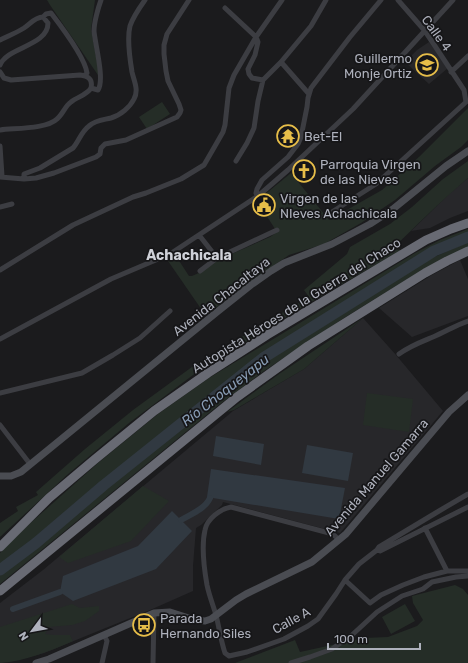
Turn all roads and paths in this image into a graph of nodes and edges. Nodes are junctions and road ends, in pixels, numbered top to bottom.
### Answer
1 (100, 0) edge
2 (145, 0) edge
3 (189, 0) edge
4 (282, 0) edge
5 (326, 0) edge
6 (381, 0) edge
7 (398, 0) edge
8 (453, 0) edge
9 (225, 8) dead end
10 (44, 17) junction
11 (425, 31) junction
12 (256, 37) junction
13 (0, 40) edge
14 (468, 56) edge
15 (281, 62) junction
16 (0, 65) edge
17 (0, 72) edge
18 (451, 72) junction
19 (85, 75) junction
20 (263, 80) junction
21 (91, 88) junction
22 (309, 94) junction
23 (0, 130) edge
24 (0, 146) edge
25 (468, 151) edge
26 (236, 161) dead end
27 (1, 176) edge
28 (24, 178) junction
29 (258, 196) junction
30 (12, 204) dead end
31 (0, 207) edge
32 (324, 217) dead end
33 (468, 223) edge
34 (277, 230) dead end
35 (199, 235) junction
36 (468, 251) edge
37 (217, 258) junction
38 (0, 270) edge
39 (200, 271) dead end
40 (170, 311) dead end
41 (468, 321) edge
42 (0, 339) edge
43 (399, 354) dead end
44 (0, 392) edge
45 (468, 395) edge
46 (0, 425) edge
47 (30, 464) junction
48 (0, 476) edge
49 (468, 494) edge
50 (468, 507) edge
51 (425, 528) junction
52 (339, 540) junction
53 (0, 547) edge
54 (377, 550) junction
55 (447, 571) junction
56 (468, 571) edge
57 (468, 576) edge
58 (345, 580) junction
59 (0, 591) edge
60 (154, 613) junction
61 (216, 616) junction
62 (104, 635) junction
63 (36, 663) edge
64 (102, 663) edge
65 (153, 663) edge
66 (291, 663) edge

1 - 21 street
2 - 28 street
3 - 28 street
4 - 12 street
5 - 15 street
6 - 22 street
7 - 11 street, Calle 4
8 - 11 street
9 - 12 street
10 - 13 street
10 - 16 street
10 - 19 street
11 - 18 street, Calle 4
11 - 29 street
12 - 20 street
12 - 38 street
14 - 18 street
15 - 20 street
15 - 22 street
17 - 19 street
18 - 32 street, Calle 4
19 - 21 street
20 - 26 street
21 - 23 street
22 - 29 street
24 - 27 street
25 - 47 street, Avenida Chacaltaya
27 - 28 street
29 - 35 street
30 - 31 street
33 - 53 highway, Autopista Héroes de la Guerra del Chaco
34 - 37 street
35 - 37 street
35 - 42 street
36 - 59 highway
37 - 39 street
40 - 44 street
41 - 43 street
45 - 52 street, Avenida Manuel Gamarra
46 - 47 street
47 - 48 street, Avenida Chacaltaya
49 - 54 street, Calle A
50 - 51 street
51 - 54 street
51 - 55 street
52 - 61 street, Avenida Manuel Gamarra
52 - 61 street
54 - 58 street, Calle A
55 - 56 street
55 - 58 street
57 - 66 street
58 - 61 street, Calle A
60 - 61 street, Avenida Manuel Gamarra
60 - 62 street, Avenida Manuel Gamarra
60 - 65 street
62 - 63 street, Avenida Manuel Gamarra
62 - 64 street

